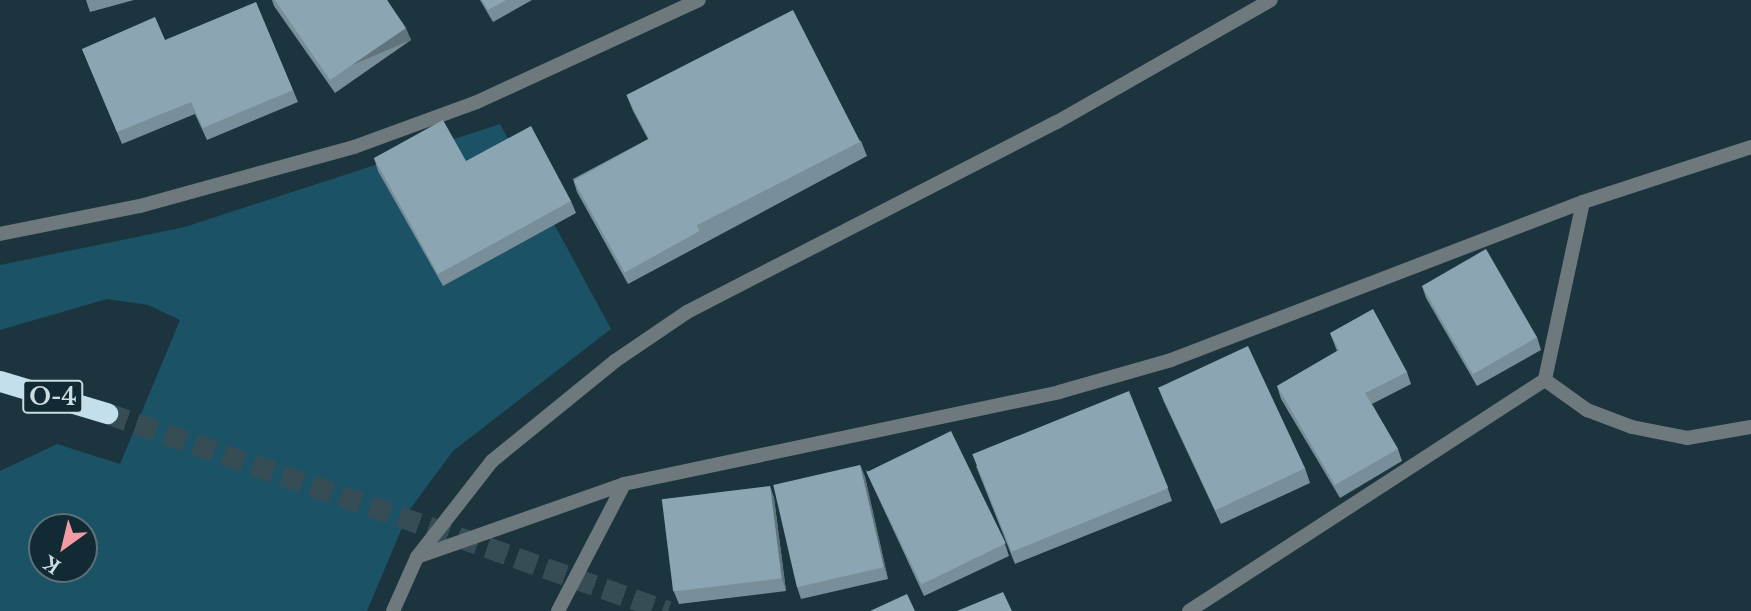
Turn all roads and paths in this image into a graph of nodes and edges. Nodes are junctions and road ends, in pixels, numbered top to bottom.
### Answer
1 (699, 0) edge
2 (1271, 0) edge
3 (1751, 148) edge
4 (1583, 202) junction
5 (0, 234) edge
6 (1545, 380) junction
7 (0, 381) edge
8 (107, 412) tunnel mouth
9 (1751, 427) edge
10 (624, 484) junction
11 (417, 558) junction
12 (393, 611) edge
13 (558, 611) edge
14 (1189, 611) edge

1 - 5 street
2 - 11 street
3 - 4 street
4 - 6 street
4 - 10 street
6 - 9 street
6 - 14 street
7 - 8 highway, O-4
10 - 11 street
10 - 13 street
11 - 12 street

